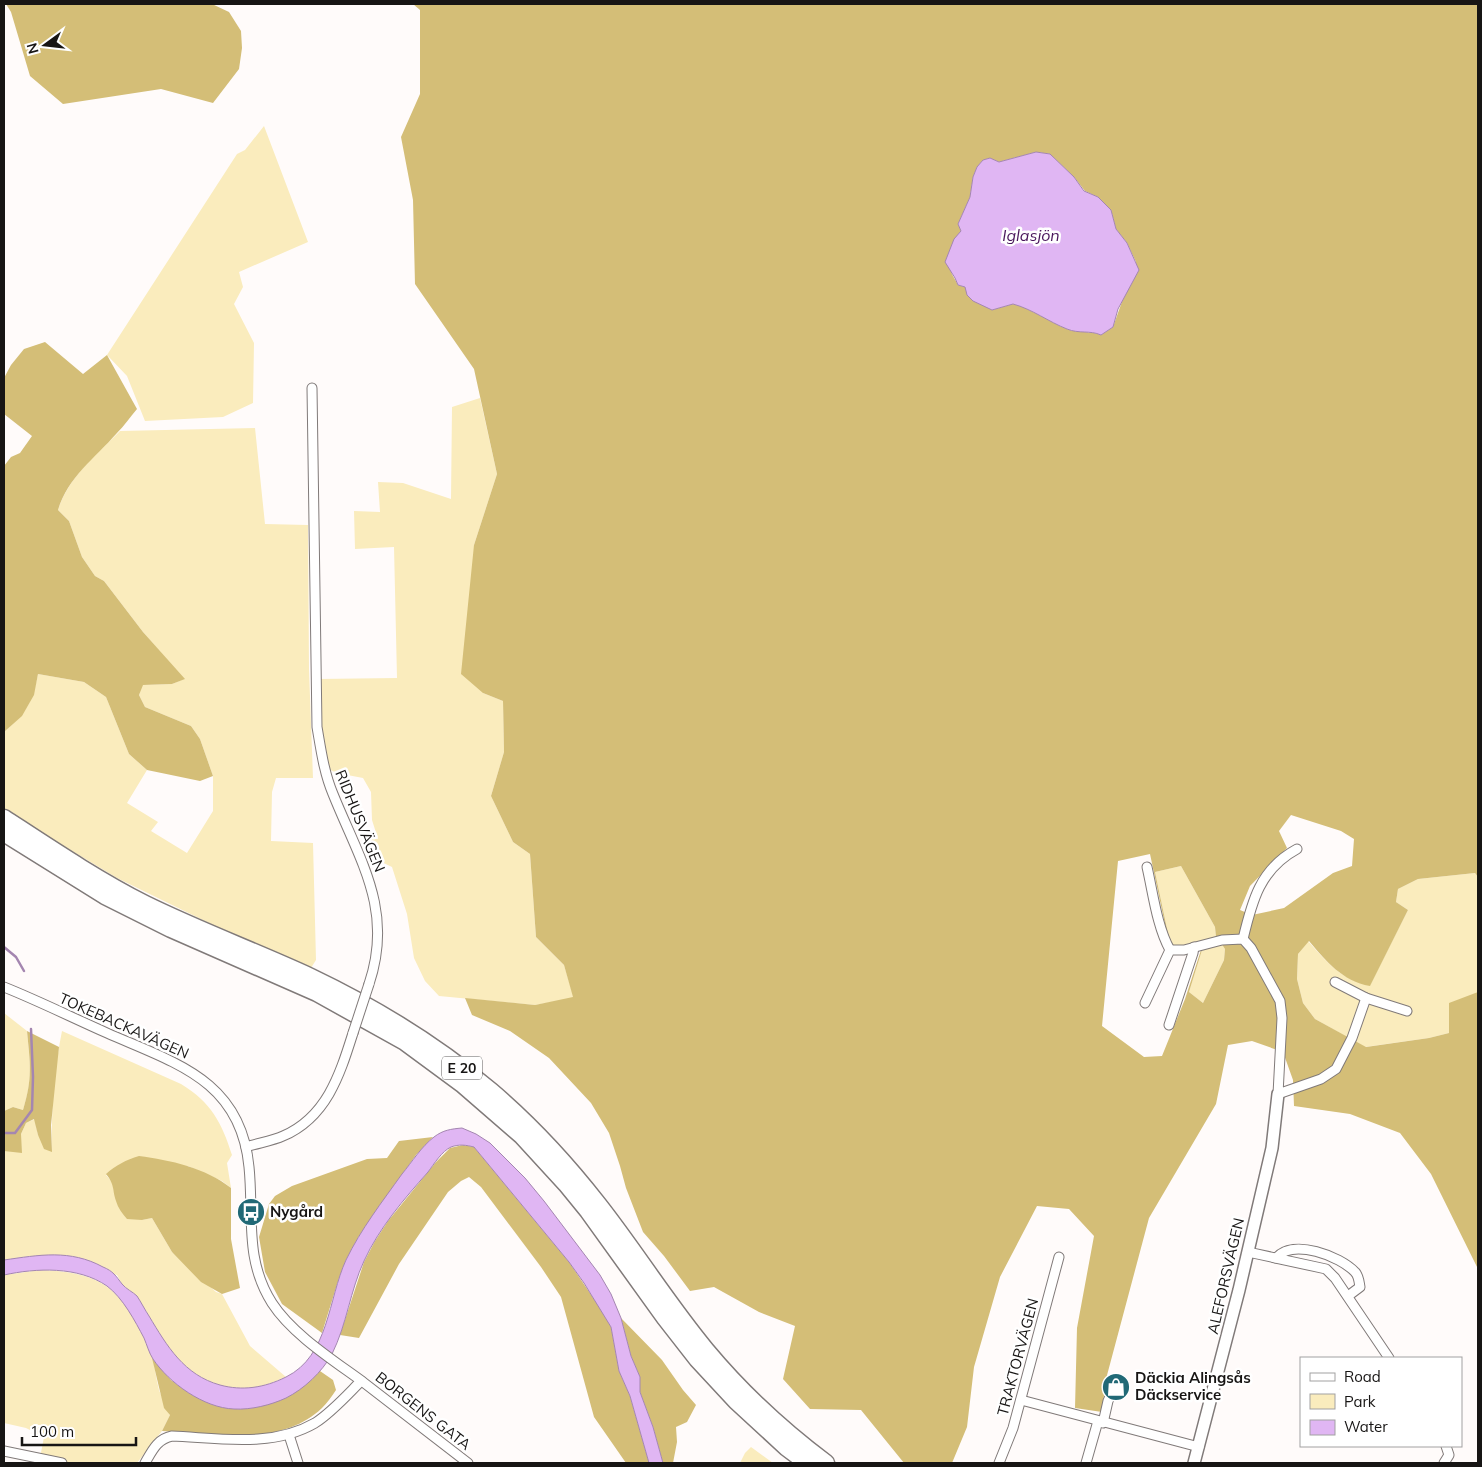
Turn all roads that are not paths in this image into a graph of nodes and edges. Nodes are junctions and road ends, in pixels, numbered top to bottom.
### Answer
1 (312, 388) dead end
2 (4, 818) edge
3 (4, 832) edge
4 (1297, 849) dead end
5 (1147, 867) dead end
6 (1243, 939) junction
7 (1194, 947) junction
8 (1170, 950) junction
9 (1335, 982) dead end
10 (4, 987) edge
11 (1366, 998) junction
12 (1145, 1003) dead end
13 (1407, 1011) dead end
14 (1169, 1025) dead end
15 (1278, 1094) junction
16 (246, 1147) junction
17 (1248, 1252) junction
18 (1059, 1257) dead end
19 (1276, 1258) junction
20 (1348, 1296) junction
21 (1388, 1357) edge
22 (361, 1381) junction
23 (1114, 1388) dead end
24 (1021, 1400) junction
25 (1100, 1422) junction
26 (289, 1435) junction
27 (1198, 1447) junction
28 (4, 1451) edge
29 (62, 1463) edge
30 (145, 1463) edge
31 (298, 1463) edge
32 (468, 1463) edge
33 (807, 1463) edge
34 (826, 1463) edge
35 (998, 1463) edge
36 (1086, 1463) edge
37 (1194, 1463) edge

1 - 16 street, RIDHUSVÄGEN, bridge
2 - 34 highway, E 20
3 - 33 highway, E 20
4 - 6 street
5 - 8 street
6 - 7 street
6 - 15 street, ALEFORSVÄGEN
7 - 8 street
7 - 14 street
8 - 12 street
9 - 11 street
10 - 16 street, TOKEBACKAVÄGEN
11 - 13 street
11 - 15 street
15 - 17 street, ALEFORSVÄGEN
16 - 22 street, TOKEBACKAVÄGEN
17 - 19 street
17 - 27 street, ALEFORSVÄGEN
18 - 24 street, TRAKTORVÄGEN
19 - 20 street
19 - 20 street
20 - 21 street
22 - 26 street
22 - 32 street, BORGENS GATA
23 - 25 street
24 - 25 street
24 - 35 street, TRAKTORVÄGEN
25 - 27 street
25 - 36 street
26 - 30 street
26 - 31 street
27 - 37 street, ALEFORSVÄGEN
28 - 29 street

